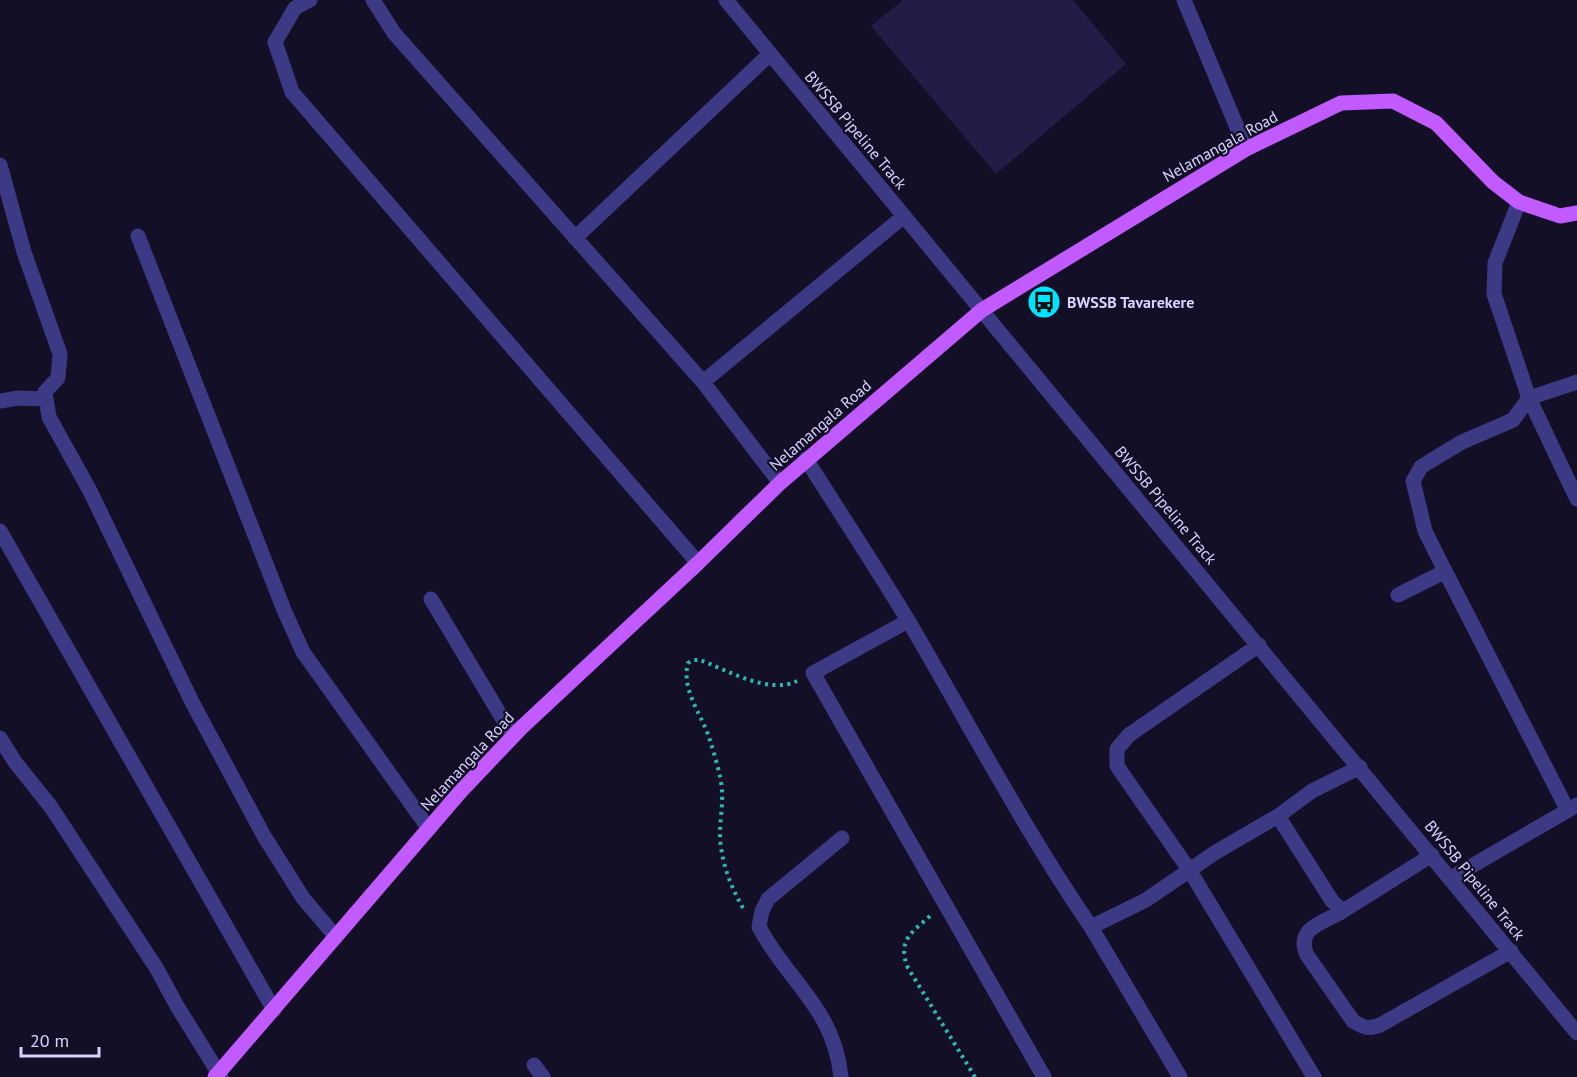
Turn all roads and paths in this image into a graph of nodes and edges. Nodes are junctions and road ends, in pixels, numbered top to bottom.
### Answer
1 (310, 0) edge
2 (373, 0) edge
3 (726, 0) edge
4 (1184, 0) edge
5 (770, 54) junction
6 (1246, 149) junction
7 (0, 165) edge
8 (1519, 202) junction
9 (1577, 213) edge
10 (904, 216) junction
11 (138, 236) dead end
12 (575, 238) junction
13 (982, 310) junction
14 (1577, 381) edge
15 (702, 382) junction
16 (1529, 398) junction
17 (46, 399) junction
18 (0, 401) edge
19 (806, 459) junction
20 (780, 483) junction
21 (1577, 499) edge
22 (0, 531) edge
23 (698, 563) junction
24 (1444, 569) junction
25 (1398, 595) dead end
26 (431, 599) dead end
27 (908, 621) junction
28 (1258, 645) junction
29 (813, 673) junction
30 (513, 736) junction
31 (0, 738) edge
32 (1360, 767) junction
33 (1572, 807) edge
34 (1278, 816) junction
35 (429, 828) junction
36 (842, 838) dead end
37 (1432, 855) junction
38 (1190, 871) junction
39 (1451, 878) junction
40 (945, 903) junction
41 (1343, 911) junction
42 (759, 927) junction
43 (1091, 927) junction
44 (336, 937) junction
45 (1511, 951) junction
46 (274, 1010) junction
47 (1577, 1033) edge
48 (218, 1076) edge
49 (841, 1077) edge
50 (975, 1077) edge
51 (1044, 1077) edge
52 (1180, 1077) edge
53 (1314, 1077) edge

1 - 23 street
2 - 12 street
3 - 5 street, BWSSB Pipeline Track
4 - 6 street
5 - 10 street, BWSSB Pipeline Track
5 - 12 street
6 - 8 main road, Nelamangala Road
6 - 13 main road, Nelamangala Road
7 - 17 street
8 - 9 main road, Nelamangala Road
8 - 16 street
10 - 13 street, BWSSB Pipeline Track
10 - 15 street
11 - 35 street
12 - 15 street
13 - 19 main road, Nelamangala Road
13 - 28 street, BWSSB Pipeline Track
14 - 16 street
15 - 20 street
16 - 21 street
16 - 24 street
17 - 18 street
17 - 44 street
19 - 20 main road, Nelamangala Road
19 - 27 street
20 - 23 main road, Nelamangala Road
22 - 46 street
23 - 30 main road, Nelamangala Road
24 - 25 street
24 - 33 street
26 - 30 street
27 - 29 street
27 - 43 street
28 - 32 street, BWSSB Pipeline Track
28 - 38 street
29 - 40 street
29 - 42 path
30 - 35 main road, Nelamangala Road
31 - 48 street
32 - 34 street
32 - 37 street, BWSSB Pipeline Track
33 - 39 street
34 - 38 street
34 - 41 street
35 - 44 main road, Nelamangala Road
36 - 42 street
37 - 39 street, BWSSB Pipeline Track
37 - 41 street
38 - 43 street
38 - 53 street
39 - 45 street, BWSSB Pipeline Track
40 - 50 path
40 - 51 street
41 - 45 street
42 - 49 street
43 - 52 street
44 - 46 main road, Nelamangala Road
45 - 47 street, BWSSB Pipeline Track
46 - 48 main road, Nelamangala Road

